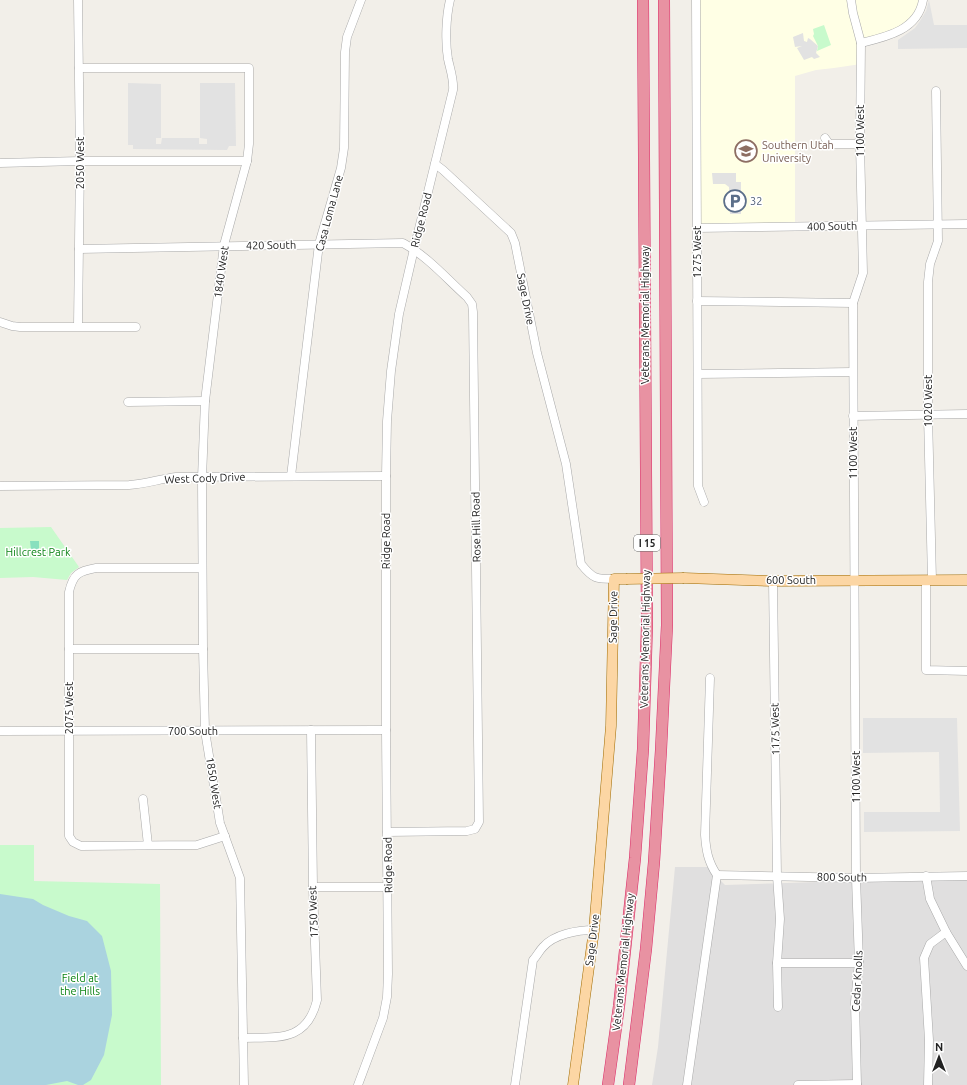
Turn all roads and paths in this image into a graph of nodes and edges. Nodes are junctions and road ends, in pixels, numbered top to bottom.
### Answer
1 (78, 0) edge
2 (361, 0) edge
3 (450, 0) edge
4 (643, 0) edge
5 (664, 0) edge
6 (696, 0) edge
7 (851, 0) edge
8 (923, 0) edge
9 (861, 43) junction
10 (79, 68) junction
11 (936, 91) dead end
12 (825, 138) dead end
13 (860, 144) junction
14 (80, 161) junction
15 (247, 161) junction
16 (0, 163) edge
17 (434, 164) junction
18 (938, 224) junction
19 (967, 224) edge
20 (861, 226) junction
21 (697, 228) junction
22 (319, 244) junction
23 (224, 245) junction
24 (79, 249) junction
25 (414, 249) junction
26 (697, 301) junction
27 (853, 303) junction
28 (0, 322) edge
29 (78, 326) junction
30 (136, 327) dead end
31 (852, 372) junction
32 (698, 374) junction
33 (205, 401) junction
34 (128, 402) dead end
35 (967, 414) edge
36 (928, 415) junction
37 (853, 416) junction
38 (291, 476) junction
39 (386, 476) junction
40 (202, 478) junction
41 (0, 486) edge
42 (704, 502) dead end
43 (202, 568) junction
44 (614, 579) junction
45 (854, 580) junction
46 (929, 580) junction
47 (967, 580) edge
48 (773, 581) junction
49 (69, 649) junction
50 (203, 649) junction
51 (967, 671) edge
52 (710, 678) dead end
53 (312, 730) junction
54 (386, 730) junction
55 (206, 731) junction
56 (0, 732) edge
57 (69, 732) junction
58 (143, 799) dead end
59 (387, 832) junction
60 (225, 836) junction
61 (148, 845) junction
62 (716, 875) junction
63 (777, 876) junction
64 (926, 876) junction
65 (967, 876) edge
66 (856, 878) junction
67 (312, 887) junction
68 (388, 887) junction
69 (594, 930) junction
70 (946, 932) junction
71 (777, 963) junction
72 (859, 963) junction
73 (967, 966) edge
74 (778, 1007) dead end
75 (243, 1038) junction
76 (244, 1085) edge
77 (358, 1085) edge
78 (515, 1085) edge
79 (573, 1085) edge
80 (608, 1085) edge
81 (629, 1085) edge
82 (687, 1085) edge
83 (798, 1085) edge
84 (857, 1085) edge
85 (928, 1085) edge

1 - 10 street, 2050 West
2 - 22 street, Casa Loma Lane
3 - 17 street, Ridge Road
4 - 80 highway, Veterans Memorial Highway / I 15
5 - 81 highway, Veterans Memorial Highway / I 15
6 - 21 street, 1275 West
7 - 9 street, 1100 West
8 - 9 street
9 - 13 street, 1100 West
10 - 14 street, 2050 West
10 - 15 street, 1840 West
11 - 18 street, 1020 West
12 - 13 street
13 - 20 street, 1100 West
14 - 15 street
14 - 16 street
14 - 24 street, 2050 West
15 - 23 street, 1840 West
17 - 25 street, Ridge Road
17 - 44 street, Sage Drive
18 - 19 street, 400 South
18 - 20 street, 400 South
18 - 36 street, 1020 West
20 - 21 street, 400 South
20 - 27 street, 1100 West
21 - 26 street, 1275 West
22 - 23 street, 420 South
22 - 25 street, 420 South
22 - 38 street, Casa Loma Lane
23 - 24 street, 420 South
23 - 33 street, 1840 West
24 - 29 street, 2050 West
25 - 39 street, Ridge Road
25 - 59 street, Rose Hill Road
26 - 27 street
26 - 32 street, 1275 West
27 - 31 street, 1100 West
28 - 29 street
29 - 30 street
31 - 32 street
31 - 37 street, 1100 West
32 - 42 street, 1275 West
33 - 34 street
33 - 40 street, 1840 West
35 - 36 street
36 - 37 street
36 - 46 street, 1020 West
37 - 45 street, 1100 West
38 - 39 street, West Cody Drive
38 - 40 street, West Cody Drive
39 - 54 street, Ridge Road
40 - 41 street, West Cody Drive
40 - 43 street, 1850 West
43 - 49 street, 2075 West
43 - 50 street, 1850 West
44 - 48 main road, 600 South, bridge
44 - 69 main road, Sage Drive
45 - 46 main road, 600 South
45 - 48 main road, 600 South
45 - 66 street, 1100 West
46 - 47 main road, 600 South
46 - 51 street, 1020 West
48 - 63 street, 1175 West
49 - 50 street
49 - 57 street, 2075 West
50 - 55 street, 1850 West
52 - 62 street
53 - 54 street, 700 South
53 - 55 street, 700 South
53 - 67 street, 1750 West
54 - 59 street, Ridge Road
55 - 57 street, 700 South
55 - 60 street, 1850 West
56 - 57 street, 700 South
57 - 61 street, 2075 West
58 - 61 street
59 - 68 street, Ridge Road
60 - 61 street
60 - 75 street, 1850 West
62 - 63 street, 800 South
62 - 82 street
63 - 66 street, 800 South
63 - 71 street, 1175 West
64 - 65 street, 800 South
64 - 66 street, 800 South
64 - 70 street
66 - 72 street, Cedar Knolls
67 - 68 street
67 - 75 street, 1750 West
68 - 77 street, Ridge Road
69 - 78 street
69 - 79 main road, Sage Drive
70 - 73 street
70 - 85 street
71 - 72 street
71 - 74 street, 1175 West
72 - 84 street, Cedar Knolls
75 - 76 street, 1850 West
83 - 84 street

